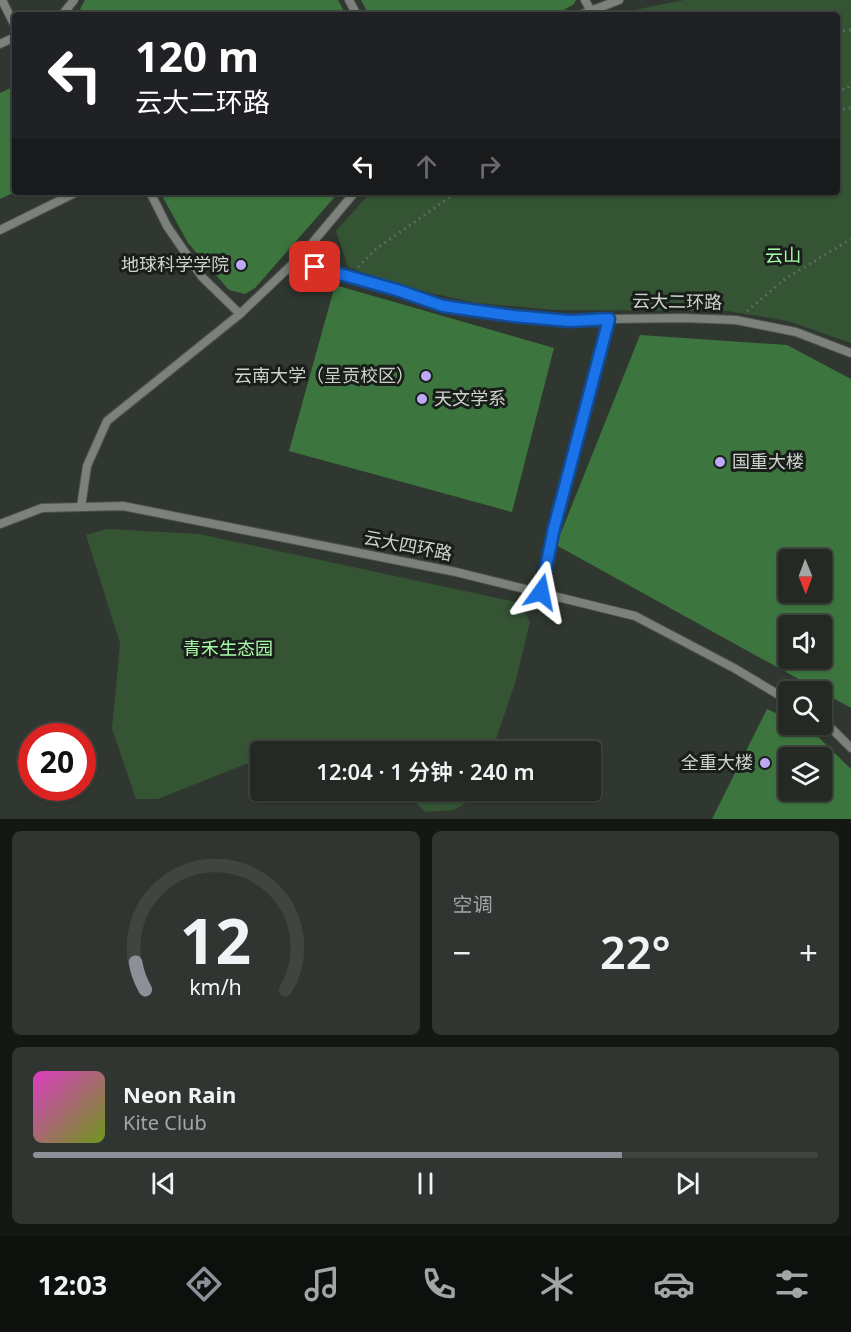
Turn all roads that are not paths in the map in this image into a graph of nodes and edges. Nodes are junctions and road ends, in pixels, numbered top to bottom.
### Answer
1 (2, 0) edge
2 (74, 0) edge
3 (585, 0) edge
4 (619, 0) edge
5 (591, 11) joint
6 (64, 12) edge
7 (12, 20) edge
8 (71, 195) edge
9 (151, 195) edge
10 (352, 195) edge
11 (0, 230) edge
12 (303, 254) junction
13 (240, 314) junction
14 (609, 319) junction
15 (851, 353) edge
16 (81, 507) junction
17 (0, 524) edge
18 (541, 592) junction
19 (778, 694) edge
20 (832, 729) edge
21 (851, 748) edge

1 - 7 lane
2 - 6 lane
3 - 5 lane
4 - 5 lane
8 - 11 lane
9 - 13 lane
10 - 12 lane
12 - 13 lane
12 - 14 lane, 云大二环路
13 - 16 lane
14 - 15 lane, 云大二环路
14 - 18 lane
16 - 17 lane, 云大四环路
16 - 18 lane, 云大四环路
18 - 19 lane, 云大四环路
20 - 21 lane

